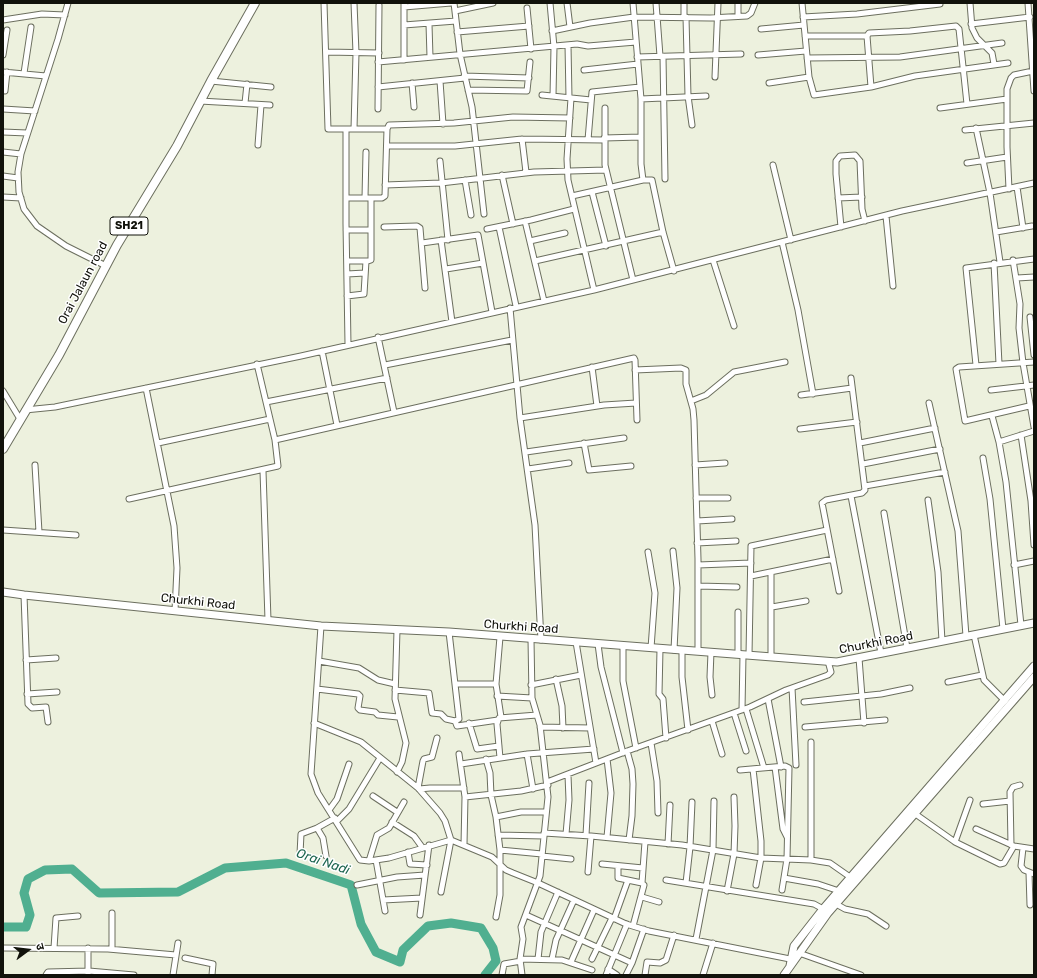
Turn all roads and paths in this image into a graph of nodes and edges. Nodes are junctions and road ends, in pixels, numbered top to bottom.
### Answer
1 (68, 3) edge
2 (255, 3) edge
3 (324, 3) edge
4 (354, 3) edge
5 (453, 3) edge
6 (492, 3) edge
7 (550, 3) edge
8 (568, 3) edge
9 (633, 3) edge
10 (656, 3) edge
11 (684, 3) edge
12 (718, 3) edge
13 (738, 3) edge
14 (755, 3) edge
15 (802, 3) edge
16 (970, 3) edge
17 (1028, 3) edge
18 (940, 4) edge
19 (379, 5) dead end
20 (404, 5) edge
21 (527, 8) dead end
22 (455, 11) junction
23 (1031, 14) edge
24 (64, 15) junction
25 (658, 16) junction
26 (738, 16) junction
27 (634, 17) junction
28 (685, 17) junction
29 (717, 17) junction
30 (803, 17) junction
31 (3, 20) edge
32 (456, 21) junction
33 (429, 24) junction
34 (971, 24) junction
35 (404, 25) junction
36 (804, 25) junction
37 (529, 26) junction
38 (31, 27) dead end
39 (570, 27) junction
40 (761, 29) dead end
41 (6, 30) dead end
42 (552, 31) junction
43 (457, 32) junction
44 (805, 36) junction
45 (867, 36) junction
46 (1033, 40) edge
47 (636, 42) junction
48 (1002, 43) dead end
49 (568, 45) junction
50 (986, 45) junction
51 (554, 46) junction
52 (960, 48) junction
53 (531, 49) junction
54 (806, 51) junction
55 (326, 52) junction
56 (356, 53) junction
57 (378, 53) junction
58 (460, 54) junction
59 (715, 54) junction
60 (741, 54) dead end
61 (3, 55) edge
62 (687, 55) junction
63 (758, 55) dead end
64 (661, 56) junction
65 (430, 57) junction
66 (637, 57) junction
67 (807, 58) junction
68 (869, 58) junction
69 (404, 60) junction
70 (378, 62) junction
71 (530, 62) dead end
72 (1008, 63) dead end
73 (638, 64) junction
74 (994, 64) junction
75 (963, 68) junction
76 (584, 70) dead end
77 (5, 72) edge
78 (24, 73) junction
79 (1033, 75) edge
80 (46, 76) junction
81 (465, 77) junction
82 (809, 77) junction
83 (529, 78) junction
84 (715, 78) dead end
85 (211, 81) junction
86 (440, 81) junction
87 (247, 84) junction
88 (412, 84) junction
89 (769, 84) dead end
90 (271, 87) dead end
91 (378, 87) junction
92 (640, 87) junction
93 (871, 87) junction
94 (468, 90) junction
95 (1034, 90) edge
96 (5, 91) dead end
97 (542, 95) dead end
98 (553, 96) junction
99 (688, 96) junction
100 (706, 96) dead end
101 (570, 98) junction
102 (664, 98) junction
103 (641, 99) junction
104 (1007, 99) junction
105 (591, 100) junction
106 (200, 101) junction
107 (245, 103) junction
108 (967, 104) junction
109 (261, 105) junction
110 (270, 105) dead end
111 (414, 107) dead end
112 (605, 108) dead end
113 (940, 108) dead end
114 (3, 109) edge
115 (378, 109) dead end
116 (35, 111) junction
117 (570, 118) junction
118 (473, 122) junction
119 (1034, 123) edge
120 (443, 124) junction
121 (692, 125) dead end
122 (1007, 125) junction
123 (976, 128) junction
124 (354, 129) junction
125 (387, 129) junction
126 (346, 130) junction
127 (965, 130) dead end
128 (3, 132) edge
129 (27, 133) junction
130 (641, 137) junction
131 (522, 139) junction
132 (569, 139) junction
133 (604, 139) junction
134 (588, 140) junction
135 (475, 144) junction
136 (258, 145) dead end
137 (387, 146) junction
138 (3, 152) edge
139 (366, 152) dead end
140 (21, 154) junction
141 (1007, 157) junction
142 (982, 160) junction
143 (440, 161) dead end
144 (967, 164) dead end
145 (773, 165) dead end
146 (568, 170) junction
147 (606, 170) junction
148 (526, 172) junction
149 (502, 175) junction
150 (3, 176) edge
151 (18, 178) junction
152 (479, 178) junction
153 (665, 179) dead end
154 (465, 180) junction
155 (644, 180) junction
156 (441, 183) junction
157 (1034, 184) edge
158 (385, 185) junction
159 (1017, 187) junction
160 (610, 189) junction
161 (1009, 189) junction
162 (592, 192) junction
163 (990, 194) junction
164 (572, 196) junction
165 (862, 197) junction
166 (3, 198) edge
167 (21, 198) junction
168 (346, 198) junction
169 (368, 198) junction
170 (838, 198) junction
171 (574, 209) junction
172 (484, 214) dead end
173 (471, 215) dead end
174 (886, 216) junction
175 (525, 221) junction
176 (865, 221) junction
177 (513, 224) junction
178 (1032, 226) dead end
179 (384, 227) dead end
180 (499, 227) junction
181 (841, 227) junction
182 (1023, 228) junction
183 (487, 229) dead end
184 (346, 230) junction
185 (371, 230) junction
186 (663, 232) junction
187 (996, 232) junction
188 (565, 233) dead end
189 (441, 240) junction
190 (448, 240) junction
191 (791, 240) junction
192 (623, 241) junction
193 (530, 242) junction
194 (782, 242) junction
195 (422, 243) junction
196 (606, 246) junction
197 (584, 251) junction
198 (1034, 259) edge
199 (713, 260) junction
200 (1013, 260) junction
201 (347, 261) junction
202 (366, 261) junction
203 (535, 261) junction
204 (1000, 262) junction
205 (483, 263) junction
206 (994, 263) junction
207 (106, 266) junction
208 (446, 270) junction
209 (674, 271) junction
210 (347, 274) junction
211 (365, 274) junction
212 (1034, 277) edge
213 (1017, 278) junction
214 (633, 280) junction
215 (892, 286) dead end
216 (425, 288) dead end
217 (594, 290) junction
218 (348, 296) junction
219 (544, 301) junction
220 (516, 306) junction
221 (510, 308) junction
222 (492, 312) junction
223 (1030, 317) dead end
224 (452, 322) junction
225 (734, 326) dead end
226 (378, 337) junction
227 (512, 340) junction
228 (348, 344) junction
229 (322, 351) junction
230 (1034, 355) edge
231 (785, 362) dead end
232 (1034, 362) edge
233 (1022, 363) junction
234 (257, 364) junction
235 (999, 364) junction
236 (976, 365) junction
237 (384, 366) junction
238 (592, 367) junction
239 (636, 370) junction
240 (387, 378) junction
241 (851, 378) dead end
242 (1034, 385) edge
243 (517, 386) junction
244 (1026, 386) junction
245 (146, 388) junction
246 (852, 388) junction
247 (330, 389) junction
248 (991, 390) dead end
249 (3, 391) edge
250 (813, 394) junction
251 (801, 395) dead end
252 (691, 401) junction
253 (266, 402) junction
254 (636, 403) junction
255 (929, 403) dead end
256 (597, 406) junction
257 (1029, 406) junction
258 (25, 410) junction
259 (394, 412) junction
260 (992, 416) junction
261 (20, 418) junction
262 (520, 418) junction
263 (270, 419) junction
264 (637, 420) dead end
265 (857, 422) junction
266 (337, 425) junction
267 (1034, 427) edge
268 (935, 428) junction
269 (800, 429) dead end
270 (1034, 431) edge
271 (1021, 435) junction
272 (624, 438) dead end
273 (275, 440) junction
274 (999, 442) junction
275 (158, 443) junction
276 (584, 443) junction
277 (860, 443) junction
278 (3, 449) edge
279 (940, 449) junction
280 (526, 452) junction
281 (983, 458) dead end
282 (568, 463) dead end
283 (724, 463) dead end
284 (863, 464) junction
285 (35, 465) dead end
286 (695, 465) junction
287 (631, 466) dead end
288 (528, 469) junction
289 (263, 471) junction
290 (944, 472) junction
291 (865, 486) junction
292 (168, 491) junction
293 (850, 496) junction
294 (696, 498) junction
295 (728, 498) dead end
296 (129, 499) dead end
297 (928, 500) dead end
298 (1032, 501) edge
299 (884, 513) dead end
300 (732, 519) dead end
301 (697, 521) junction
302 (3, 530) edge
303 (827, 530) junction
304 (39, 532) junction
305 (76, 535) dead end
306 (736, 541) dead end
307 (698, 543) junction
308 (1034, 545) edge
309 (673, 551) dead end
310 (648, 552) dead end
311 (833, 558) junction
312 (1034, 561) edge
313 (751, 563) junction
314 (698, 565) junction
315 (1014, 565) junction
316 (771, 572) junction
317 (751, 576) junction
318 (698, 586) junction
319 (737, 587) dead end
320 (839, 591) dead end
321 (3, 592) edge
322 (24, 595) junction
323 (806, 601) dead end
324 (772, 607) junction
325 (175, 611) junction
326 (738, 612) dead end
327 (268, 620) junction
328 (1034, 623) edge
329 (1021, 625) junction
330 (322, 626) junction
331 (1003, 629) junction
332 (397, 630) junction
333 (448, 632) junction
334 (974, 635) junction
335 (966, 636) junction
336 (500, 637) junction
337 (531, 639) junction
338 (541, 640) junction
339 (942, 641) junction
340 (576, 642) junction
341 (598, 644) junction
342 (623, 646) junction
343 (651, 648) junction
344 (660, 648) junction
345 (907, 648) junction
346 (674, 650) junction
347 (682, 650) junction
348 (698, 651) junction
349 (711, 652) junction
350 (881, 653) junction
351 (743, 655) junction
352 (771, 657) junction
353 (56, 658) dead end
354 (859, 658) junction
355 (26, 660) junction
356 (319, 661) junction
357 (828, 661) junction
358 (1034, 666) edge
359 (581, 675) junction
360 (982, 675) junction
361 (1034, 677) edge
362 (556, 680) junction
363 (948, 682) dead end
364 (396, 684) junction
365 (454, 684) junction
366 (496, 684) junction
367 (532, 685) junction
368 (792, 688) junction
369 (910, 688) dead end
370 (317, 689) junction
371 (395, 690) junction
372 (57, 692) dead end
373 (27, 694) junction
374 (712, 695) dead end
375 (497, 696) junction
376 (862, 696) junction
377 (532, 698) junction
378 (768, 699) junction
379 (1005, 701) junction
380 (804, 702) dead end
381 (744, 709) junction
382 (734, 713) junction
383 (536, 715) junction
384 (398, 717) junction
385 (500, 718) junction
386 (885, 720) dead end
387 (455, 721) junction
388 (712, 721) junction
389 (48, 722) dead end
390 (314, 723) junction
391 (469, 723) junction
392 (864, 723) junction
393 (540, 727) junction
394 (805, 727) dead end
395 (563, 728) junction
396 (590, 728) junction
397 (688, 730) junction
398 (437, 738) dead end
399 (666, 738) junction
400 (812, 742) dead end
401 (651, 743) junction
402 (499, 746) junction
403 (636, 748) junction
404 (594, 749) junction
405 (479, 750) junction
406 (746, 751) dead end
407 (625, 752) junction
408 (542, 753) junction
409 (459, 754) dead end
410 (527, 754) junction
411 (722, 754) dead end
412 (380, 758) junction
413 (500, 758) junction
414 (607, 758) junction
415 (484, 760) junction
416 (596, 763) junction
417 (349, 764) dead end
418 (461, 764) junction
419 (796, 766) dead end
420 (775, 767) junction
421 (781, 767) junction
422 (764, 768) junction
423 (753, 769) junction
424 (740, 770) dead end
425 (397, 772) junction
426 (568, 775) junction
427 (589, 783) dead end
428 (547, 784) junction
429 (1020, 784) dead end
430 (464, 788) junction
431 (418, 789) junction
432 (533, 789) junction
433 (490, 794) junction
434 (373, 796) dead end
435 (465, 797) junction
436 (734, 797) dead end
437 (714, 800) dead end
438 (970, 800) dead end
439 (1010, 801) junction
440 (404, 802) dead end
441 (692, 802) dead end
442 (983, 804) dead end
443 (670, 805) dead end
444 (329, 810) junction
445 (397, 812) junction
446 (546, 812) junction
447 (658, 813) dead end
448 (914, 813) junction
449 (496, 817) junction
450 (336, 819) junction
451 (392, 822) junction
452 (316, 828) junction
453 (976, 829) dead end
454 (544, 834) junction
455 (566, 834) junction
456 (498, 835) junction
457 (589, 835) junction
458 (607, 837) junction
459 (787, 838) junction
460 (451, 840) junction
461 (629, 840) junction
462 (645, 842) junction
463 (955, 842) junction
464 (668, 844) junction
465 (429, 845) junction
466 (464, 845) junction
467 (1012, 845) junction
468 (422, 847) junction
469 (690, 847) junction
470 (1023, 848) junction
471 (1034, 849) edge
472 (500, 850) junction
473 (713, 850) junction
474 (408, 852) junction
475 (300, 854) dead end
476 (734, 854) junction
477 (542, 855) junction
478 (326, 856) dead end
479 (761, 858) junction
480 (787, 859) junction
481 (376, 860) junction
482 (571, 860) dead end
483 (811, 860) junction
484 (369, 861) junction
485 (602, 864) dead end
486 (427, 865) junction
487 (501, 866) junction
488 (618, 866) junction
489 (643, 868) junction
490 (588, 872) dead end
491 (1031, 873) edge
492 (425, 875) junction
493 (850, 877) junction
494 (784, 878) junction
495 (380, 880) junction
496 (628, 880) junction
497 (666, 880) dead end
498 (538, 883) junction
499 (642, 883) junction
500 (686, 883) junction
501 (357, 885) dead end
502 (756, 885) dead end
503 (705, 887) junction
504 (782, 890) dead end
505 (727, 891) junction
506 (839, 891) junction
507 (442, 892) dead end
508 (558, 892) junction
509 (642, 897) junction
510 (422, 898) junction
511 (383, 900) junction
512 (574, 900) junction
513 (659, 902) dead end
514 (836, 904) junction
515 (1030, 905) dead end
516 (594, 910) junction
517 (385, 911) dead end
518 (826, 911) junction
519 (112, 913) dead end
520 (420, 915) dead end
521 (526, 915) junction
522 (78, 916) dead end
523 (496, 917) dead end
524 (613, 919) junction
525 (545, 923) junction
526 (627, 924) junction
527 (633, 926) junction
528 (886, 926) dead end
529 (644, 929) junction
530 (560, 930) junction
531 (674, 935) junction
532 (696, 939) junction
533 (580, 940) junction
534 (178, 943) dead end
535 (712, 943) junction
536 (598, 947) junction
537 (3, 948) edge
538 (54, 948) junction
539 (88, 948) junction
540 (112, 949) junction
541 (799, 953) junction
542 (176, 955) junction
543 (615, 955) junction
544 (185, 958) dead end
545 (538, 959) junction
546 (552, 959) junction
547 (592, 959) dead end
548 (521, 960) junction
549 (571, 962) junction
550 (790, 962) junction
551 (632, 963) junction
552 (608, 969) junction
553 (592, 970) dead end
554 (89, 973) edge
555 (115, 974) edge
556 (46, 975) edge
557 (134, 975) edge
558 (173, 975) edge
559 (212, 975) edge
560 (502, 975) edge
561 (522, 975) edge
562 (606, 975) edge
563 (617, 975) edge
564 (626, 975) edge
565 (645, 975) edge
566 (703, 975) edge
567 (784, 975) edge
568 (861, 975) edge

1 - 24 street
2 - 85 main road, Orai Jalaun road / SH21
3 - 55 street
4 - 56 street
5 - 20 street
5 - 22 street
6 - 22 street
7 - 42 street
8 - 39 street
9 - 27 street
10 - 25 street
11 - 28 street
12 - 29 street
13 - 26 street
14 - 26 street
15 - 30 street
16 - 34 street
17 - 23 street
18 - 30 street
19 - 57 street
20 - 35 street
21 - 37 street
22 - 32 street
23 - 34 street
23 - 46 street
24 - 31 street
24 - 80 street
25 - 27 street
25 - 28 street
25 - 64 street
26 - 29 street
27 - 39 street
27 - 47 street
28 - 29 street
28 - 62 street
29 - 59 street
30 - 36 street
32 - 33 street
32 - 43 street
33 - 35 street
33 - 65 street
34 - 50 street
35 - 69 street
36 - 40 street
36 - 44 street
37 - 43 street
37 - 53 street
38 - 78 street
39 - 42 street
41 - 61 street
42 - 51 street
43 - 58 street
44 - 45 street
44 - 54 street
45 - 52 street
45 - 68 street
46 - 79 street
47 - 49 street
47 - 66 street
48 - 50 street
49 - 51 street
49 - 101 street
50 - 52 street
50 - 74 street
51 - 53 street
51 - 98 street
52 - 68 street
52 - 75 street
53 - 58 street
54 - 63 street
54 - 67 street
55 - 56 street
55 - 126 street
56 - 57 street
56 - 124 street
57 - 70 street
58 - 65 street
58 - 81 street
59 - 60 street
59 - 62 street
59 - 84 street
62 - 64 street
62 - 99 street
64 - 66 street
64 - 102 street
65 - 69 street
66 - 73 street
67 - 68 street
67 - 82 street
68 - 93 street
69 - 70 street
70 - 91 street
71 - 83 street
72 - 74 street
73 - 76 street
73 - 92 street
74 - 75 street
75 - 93 street
75 - 108 street
77 - 78 street
77 - 96 street
78 - 80 street
79 - 95 street
79 - 104 street
80 - 116 street
81 - 83 street
81 - 86 street
81 - 94 street
82 - 89 street
82 - 93 street
83 - 94 street
85 - 87 street
85 - 106 main road, Orai Jalaun road / SH21
86 - 88 street
86 - 120 street
87 - 90 street
87 - 107 street
88 - 91 street
88 - 111 street
91 - 115 street
92 - 103 street
92 - 105 street
94 - 118 street
97 - 98 street
98 - 101 street
99 - 100 street
99 - 102 street
99 - 121 street
101 - 105 street
101 - 117 street
102 - 103 street
102 - 153 street
103 - 130 street
104 - 108 street
104 - 122 street
105 - 134 street
106 - 107 street
106 - 207 main road, Orai Jalaun road / SH21
107 - 109 street
108 - 113 street
109 - 110 street
109 - 136 street
112 - 133 street
114 - 116 street
116 - 129 street
117 - 118 street
117 - 132 street
118 - 120 street
118 - 135 street
119 - 122 street
120 - 125 street
122 - 123 street
122 - 141 street
123 - 127 street
123 - 142 street
124 - 125 street
124 - 126 street
125 - 137 street
126 - 168 street
128 - 129 street
129 - 140 street
130 - 133 street
130 - 155 street
131 - 132 street
131 - 135 street
131 - 148 street
132 - 134 street
132 - 146 street
133 - 134 street
133 - 147 street
135 - 137 street
135 - 152 street
137 - 158 street
138 - 140 street
139 - 169 street
140 - 151 street
141 - 142 street
141 - 161 street
142 - 144 street
142 - 163 street
143 - 156 street
145 - 191 street
146 - 147 street
146 - 148 street
146 - 164 street
147 - 160 street
148 - 149 street
149 - 152 street
149 - 177 street
150 - 151 street
151 - 167 street
152 - 154 street
152 - 172 street
154 - 156 street
154 - 173 street
155 - 160 street
155 - 186 street
156 - 158 street
156 - 190 street
157 - 159 street
158 - 169 street
159 - 161 street
159 - 182 street
160 - 162 street
160 - 192 street
161 - 163 street
162 - 164 street
162 - 196 street
163 - 174 street
163 - 187 street
164 - 171 street
165 - 170 street
165 - 170 street
165 - 176 street
166 - 167 street
167 - 207 street
168 - 169 street
168 - 184 street
169 - 185 street
170 - 181 street
171 - 175 street
171 - 197 street
174 - 176 street
174 - 215 street
175 - 177 street
175 - 193 street
176 - 181 street
177 - 180 street
178 - 182 street
179 - 195 street
180 - 183 street
180 - 220 street
181 - 191 street
182 - 187 street
184 - 185 street
184 - 201 street
185 - 202 street
186 - 192 street
186 - 209 street
187 - 204 street
188 - 193 street
189 - 190 street
189 - 195 street
189 - 208 street
190 - 205 street
191 - 194 street
192 - 196 street
192 - 214 street
193 - 203 street
194 - 199 street
194 - 250 street
195 - 216 street
196 - 197 street
197 - 203 street
197 - 217 street
198 - 200 street
199 - 209 street
199 - 225 street
200 - 204 street
200 - 213 street
201 - 202 street
201 - 210 street
202 - 211 street
203 - 219 street
204 - 206 street
205 - 208 street
205 - 222 street
206 - 235 street
206 - 236 street
207 - 258 main road, Orai Jalaun road / SH21
208 - 224 street
209 - 214 street
210 - 211 street
210 - 218 street
211 - 218 street
212 - 213 street
213 - 233 street
214 - 217 street
217 - 219 street
218 - 228 street
219 - 220 street
220 - 221 street
221 - 222 street
221 - 227 street
222 - 224 street
223 - 230 street
224 - 226 street
226 - 228 street
226 - 237 street
227 - 237 street
227 - 243 street
228 - 229 street
229 - 234 street
229 - 247 street
231 - 252 street
232 - 233 street
233 - 235 street
233 - 244 street
234 - 245 street
234 - 253 street
235 - 236 street
236 - 260 street
237 - 240 street
238 - 239 street
238 - 243 street
238 - 256 street
239 - 252 street
239 - 254 street
240 - 247 street
240 - 259 street
241 - 246 street
242 - 244 street
243 - 259 street
243 - 262 street
244 - 248 street
244 - 257 street
245 - 258 street
245 - 275 street
246 - 250 street
246 - 265 street
247 - 253 street
247 - 266 street
249 - 261 street
250 - 251 street
252 - 286 street
253 - 263 street
254 - 256 street
254 - 264 street
255 - 268 street
256 - 262 street
257 - 260 street
257 - 267 street
258 - 261 main road, Orai Jalaun road / SH21
259 - 266 street
260 - 274 street
261 - 278 main road, Orai Jalaun road / SH21
262 - 280 street
263 - 273 street
263 - 275 street
265 - 269 street
265 - 277 street
266 - 273 street
268 - 277 street
268 - 279 street
270 - 271 street
271 - 274 street
271 - 298 street
272 - 276 street
273 - 289 street
274 - 315 street
275 - 292 street
276 - 280 street
276 - 287 street
277 - 284 street
279 - 284 street
279 - 290 street
280 - 288 street
281 - 331 street
282 - 288 street
283 - 286 street
284 - 291 street
285 - 304 street
286 - 294 street
288 - 338 street
289 - 292 street
289 - 327 street
290 - 291 street
290 - 335 street
291 - 293 street
292 - 296 street
292 - 325 street
293 - 303 street
293 - 350 street
294 - 295 street
294 - 301 street
297 - 339 street
298 - 308 street
299 - 345 street
300 - 301 street
301 - 307 street
302 - 304 street
303 - 311 street
303 - 313 street
304 - 305 street
306 - 307 street
307 - 314 street
309 - 346 street
310 - 343 street
311 - 316 street
311 - 320 street
312 - 315 street
313 - 314 street
313 - 317 street
314 - 318 street
315 - 329 street
316 - 317 street
316 - 324 street
317 - 351 street
318 - 319 street
318 - 348 street
321 - 322 street, Churkhi Road
322 - 325 street, Churkhi Road
322 - 355 street
323 - 324 street
324 - 352 street
325 - 327 street, Churkhi Road
326 - 351 street
327 - 330 street, Churkhi Road
328 - 329 street, Churkhi Road
329 - 331 street, Churkhi Road
330 - 332 street, Churkhi Road
330 - 356 street
331 - 334 street, Churkhi Road
332 - 333 street, Churkhi Road
332 - 364 street
333 - 336 street, Churkhi Road
333 - 365 street
334 - 335 street, Churkhi Road
334 - 360 street
335 - 339 street, Churkhi Road
336 - 337 street, Churkhi Road
336 - 366 street
337 - 338 street, Churkhi Road
337 - 367 street
338 - 340 street, Churkhi Road
339 - 345 street, Churkhi Road
340 - 341 street, Churkhi Road
340 - 359 street
341 - 342 street, Churkhi Road
341 - 407 street
342 - 343 street, Churkhi Road
342 - 403 street
343 - 344 street, Churkhi Road
344 - 346 street, Churkhi Road
344 - 399 street
345 - 350 street, Churkhi Road
346 - 347 street, Churkhi Road
347 - 348 street, Churkhi Road
347 - 397 street
348 - 349 street, Churkhi Road
349 - 351 street, Churkhi Road
349 - 374 street
350 - 354 street, Churkhi Road
351 - 352 street, Churkhi Road
351 - 381 street
352 - 357 street, Churkhi Road
353 - 355 street
354 - 357 street, Churkhi Road
354 - 376 street
355 - 373 street
356 - 364 street
356 - 370 street
357 - 368 street
358 - 379 street
359 - 362 street
359 - 396 street
360 - 363 street
360 - 379 street
361 - 448 street
362 - 367 street
362 - 395 street
364 - 371 street
365 - 366 street
365 - 387 street
366 - 375 street
367 - 377 street
368 - 378 street
368 - 419 street
369 - 376 street
370 - 384 street
370 - 390 street
371 - 384 street
371 - 387 street
372 - 373 street
373 - 389 street
375 - 377 street
375 - 385 street
376 - 380 street
376 - 392 street
377 - 383 street
378 - 381 street
378 - 421 street
379 - 493 street
381 - 382 street
381 - 422 street
382 - 388 street
382 - 406 street
383 - 385 street
383 - 393 street
384 - 425 street
385 - 391 street
385 - 402 street
386 - 392 street
387 - 391 street
388 - 397 street
388 - 411 street
390 - 412 street
390 - 444 street
391 - 405 street
392 - 394 street
393 - 395 street
393 - 408 street
395 - 396 street
396 - 404 street
397 - 399 street
398 - 431 street
399 - 401 street
400 - 483 street
401 - 403 street
401 - 447 street
402 - 405 street
402 - 413 street
403 - 407 street
404 - 408 street
404 - 416 street
405 - 415 street
407 - 414 street
407 - 461 street
408 - 410 street
408 - 428 street
409 - 418 street
410 - 413 street
410 - 432 street
412 - 425 street
412 - 450 street
413 - 415 street
414 - 416 street
414 - 458 street
415 - 418 street
415 - 433 street
416 - 426 street
417 - 444 street
418 - 430 street
420 - 421 street
420 - 422 street
420 - 459 street
421 - 459 street
422 - 423 street
423 - 424 street
423 - 479 street
425 - 431 street
426 - 428 street
426 - 455 street
427 - 457 street
428 - 432 street
428 - 446 street
429 - 439 street
430 - 431 street
430 - 435 street
431 - 460 street
432 - 433 street
433 - 435 street
433 - 449 street
434 - 445 street
435 - 466 street
436 - 476 street
437 - 473 street
438 - 463 street
439 - 442 street
439 - 467 street
440 - 445 street
441 - 469 street
443 - 464 street
444 - 450 street
445 - 451 street
446 - 449 street
446 - 454 street
448 - 463 street
448 - 514 street
449 - 456 street
450 - 452 street
450 - 484 street
451 - 468 street
451 - 484 street
452 - 475 street
452 - 478 street
453 - 467 street
454 - 455 street
454 - 456 street
454 - 477 street
455 - 457 street
456 - 472 street
457 - 458 street
457 - 490 street
458 - 461 street
459 - 480 street
460 - 465 street
460 - 466 street
460 - 507 street
461 - 462 street
462 - 464 street
462 - 489 street
463 - 467 street
464 - 469 street
465 - 468 street
465 - 486 street
466 - 487 street
467 - 470 street
468 - 474 street
469 - 473 street
469 - 500 street
470 - 471 street
470 - 491 street
472 - 477 street
472 - 487 street
473 - 476 street
473 - 503 street
474 - 481 street
474 - 486 street
476 - 479 street
476 - 505 street
477 - 482 street
477 - 498 street
479 - 480 street
479 - 502 street
480 - 483 street
480 - 494 street
481 - 484 street
481 - 495 street
483 - 493 street
485 - 488 street
486 - 492 street
487 - 498 street
487 - 523 street
488 - 489 street
488 - 496 street
489 - 499 street
491 - 515 street
492 - 495 street
492 - 510 street
493 - 506 street
494 - 504 street
494 - 506 street
495 - 501 street
495 - 511 street
496 - 499 street
496 - 524 street
497 - 500 street
498 - 508 street
498 - 521 street
499 - 509 street
500 - 503 street
503 - 505 street
503 - 532 street
505 - 518 street
506 - 518 street
508 - 512 street
508 - 525 street
509 - 513 street
509 - 527 street
510 - 511 street
510 - 520 street
511 - 517 street
512 - 516 street
512 - 530 street
514 - 518 street
514 - 528 street
516 - 524 street
516 - 533 street
518 - 541 street
518 - 550 street
519 - 540 street
521 - 525 street
521 - 548 street
522 - 538 street
524 - 526 street
524 - 536 street
525 - 530 street
525 - 545 street
526 - 527 street
526 - 543 street
527 - 529 street
529 - 531 street
529 - 551 street
530 - 533 street
530 - 546 street
531 - 532 street
531 - 565 street
532 - 535 street
533 - 536 street
533 - 549 street
534 - 542 street
535 - 550 street
535 - 566 street
536 - 543 street
536 - 547 street
537 - 538 street
538 - 539 street
539 - 540 street
539 - 554 street
540 - 542 street
541 - 550 street
541 - 568 street
542 - 558 street
543 - 551 street
543 - 552 street
544 - 559 street
545 - 546 street
545 - 548 street
546 - 549 street
548 - 560 street
548 - 561 street
549 - 553 street
550 - 567 street
551 - 564 street
552 - 562 street
552 - 563 street
554 - 555 street
554 - 556 street
555 - 557 street

